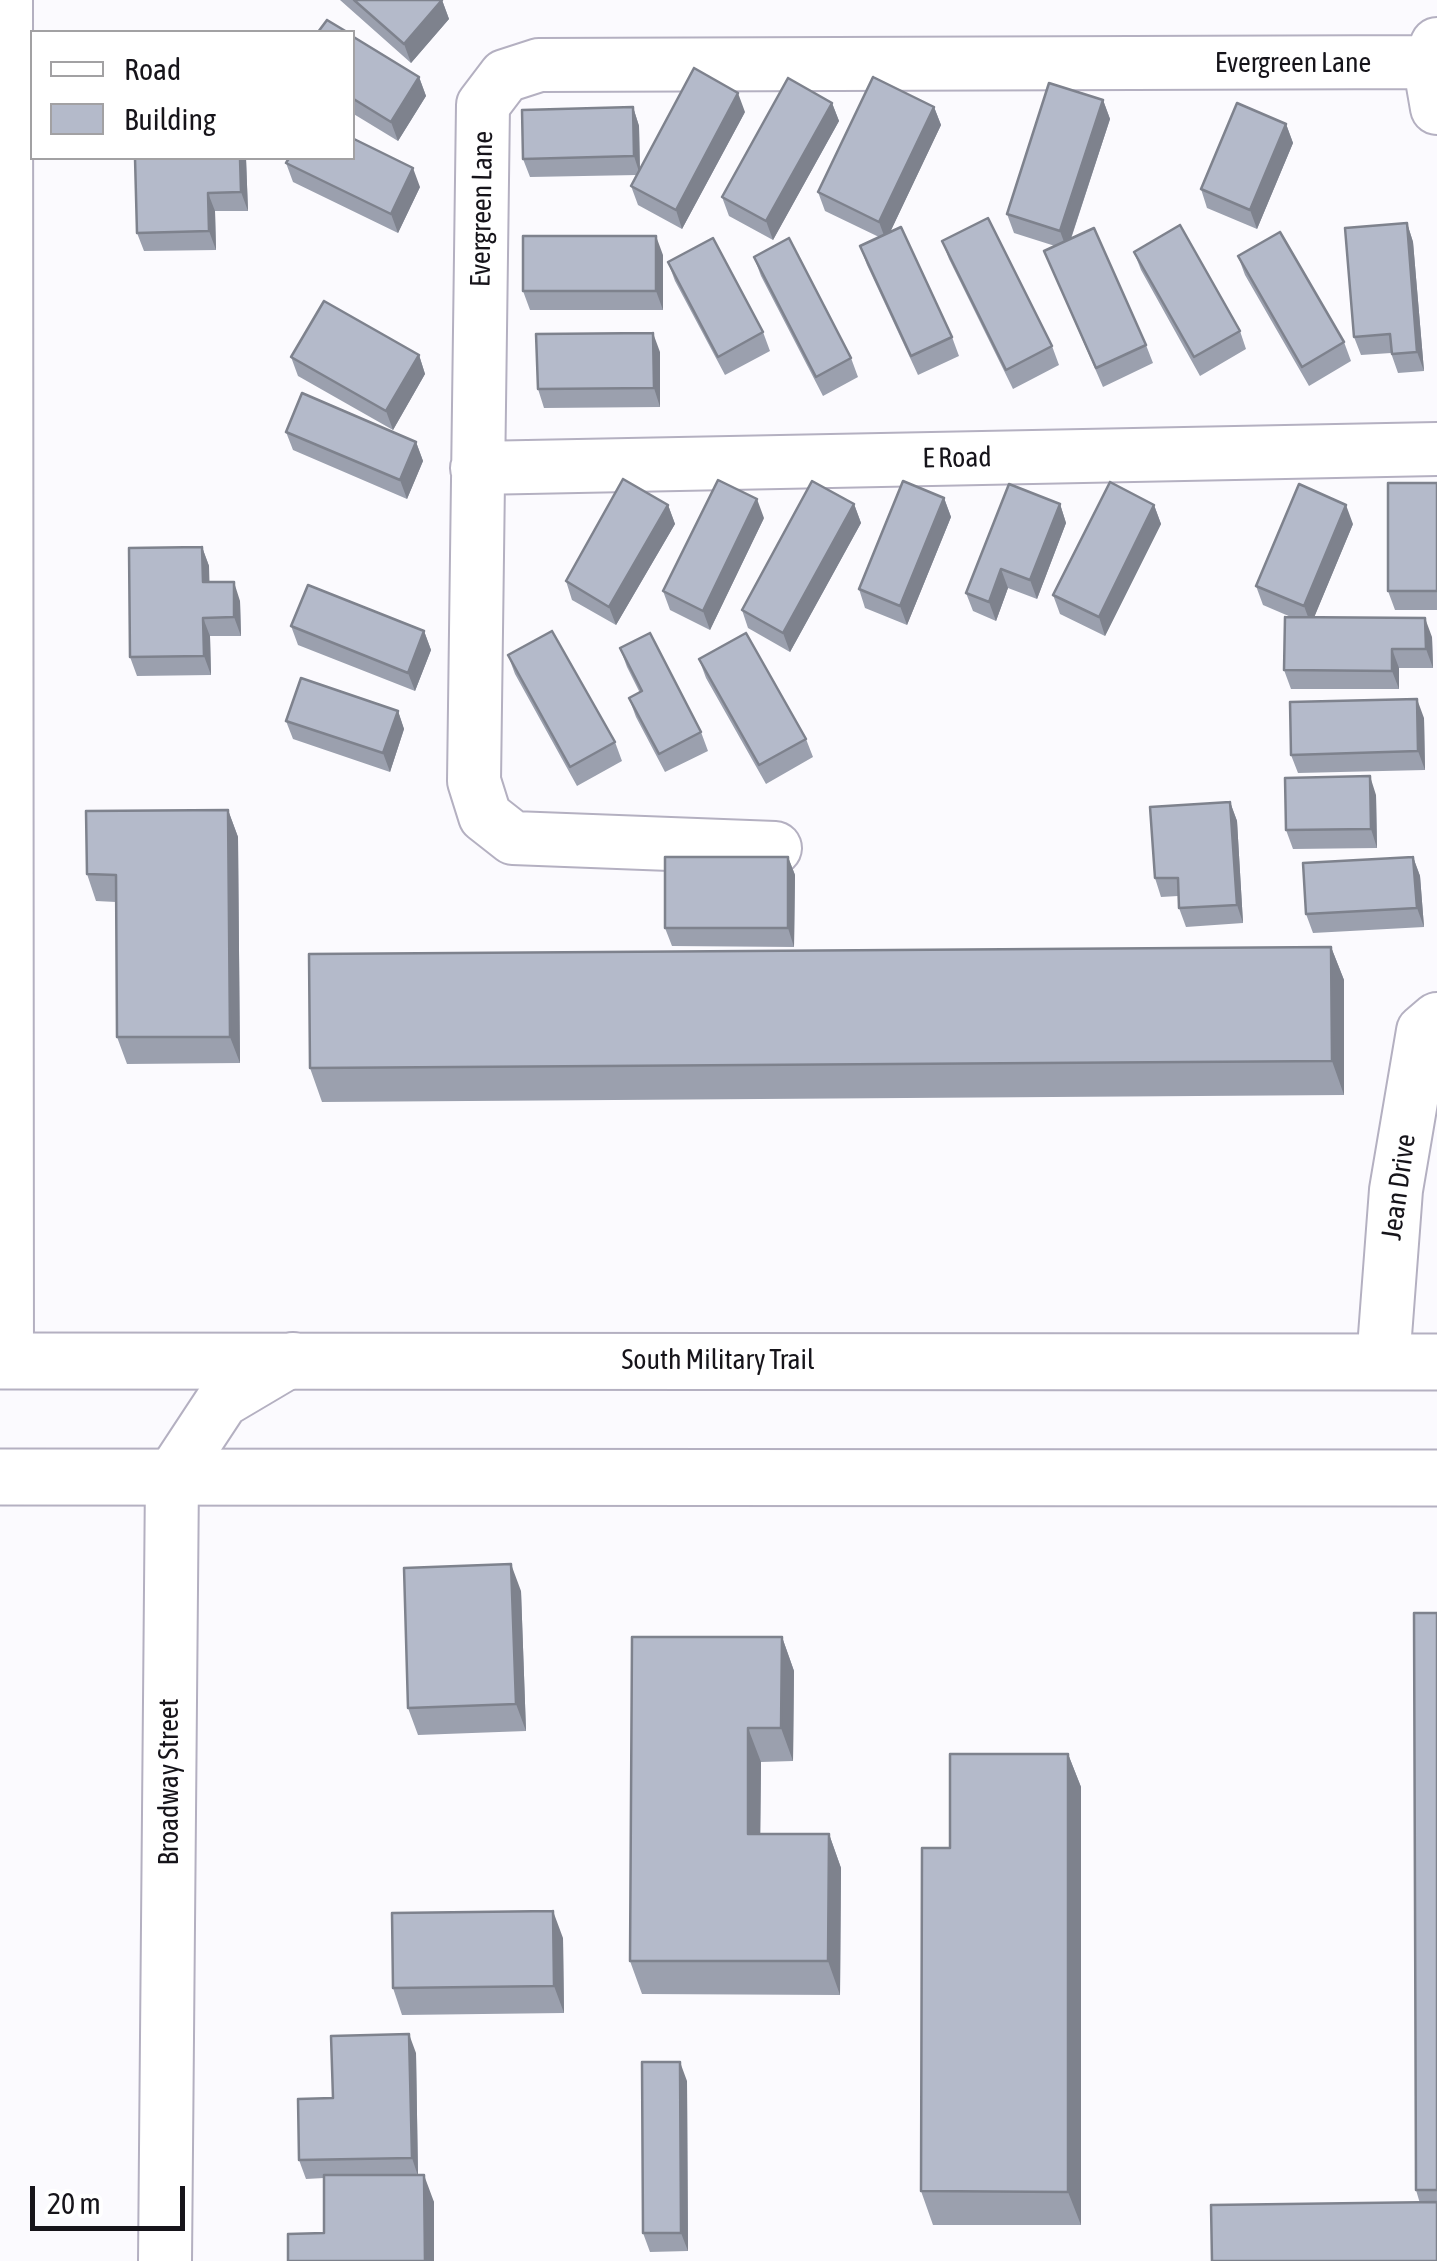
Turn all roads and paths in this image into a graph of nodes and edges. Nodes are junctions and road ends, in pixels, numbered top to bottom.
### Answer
1 (6, 0) edge
2 (1434, 72) edge
3 (1437, 449) edge
4 (477, 468) junction
5 (775, 848) dead end
6 (1437, 1018) edge
7 (293, 1359) junction
8 (3, 1361) edge
9 (1382, 1362) junction
10 (1437, 1362) edge
11 (0, 1477) edge
12 (172, 1477) junction
13 (1437, 1478) edge
14 (165, 2261) edge

1 - 8 street
2 - 4 street, Evergreen Lane
3 - 4 street, E Road
4 - 5 street, Evergreen Lane
6 - 9 street, Jean Drive
7 - 8 main road, South Military Trail
7 - 9 main road, South Military Trail
7 - 12 street
9 - 10 main road, South Military Trail
11 - 12 main road
12 - 13 main road
12 - 14 street, Broadway Street

